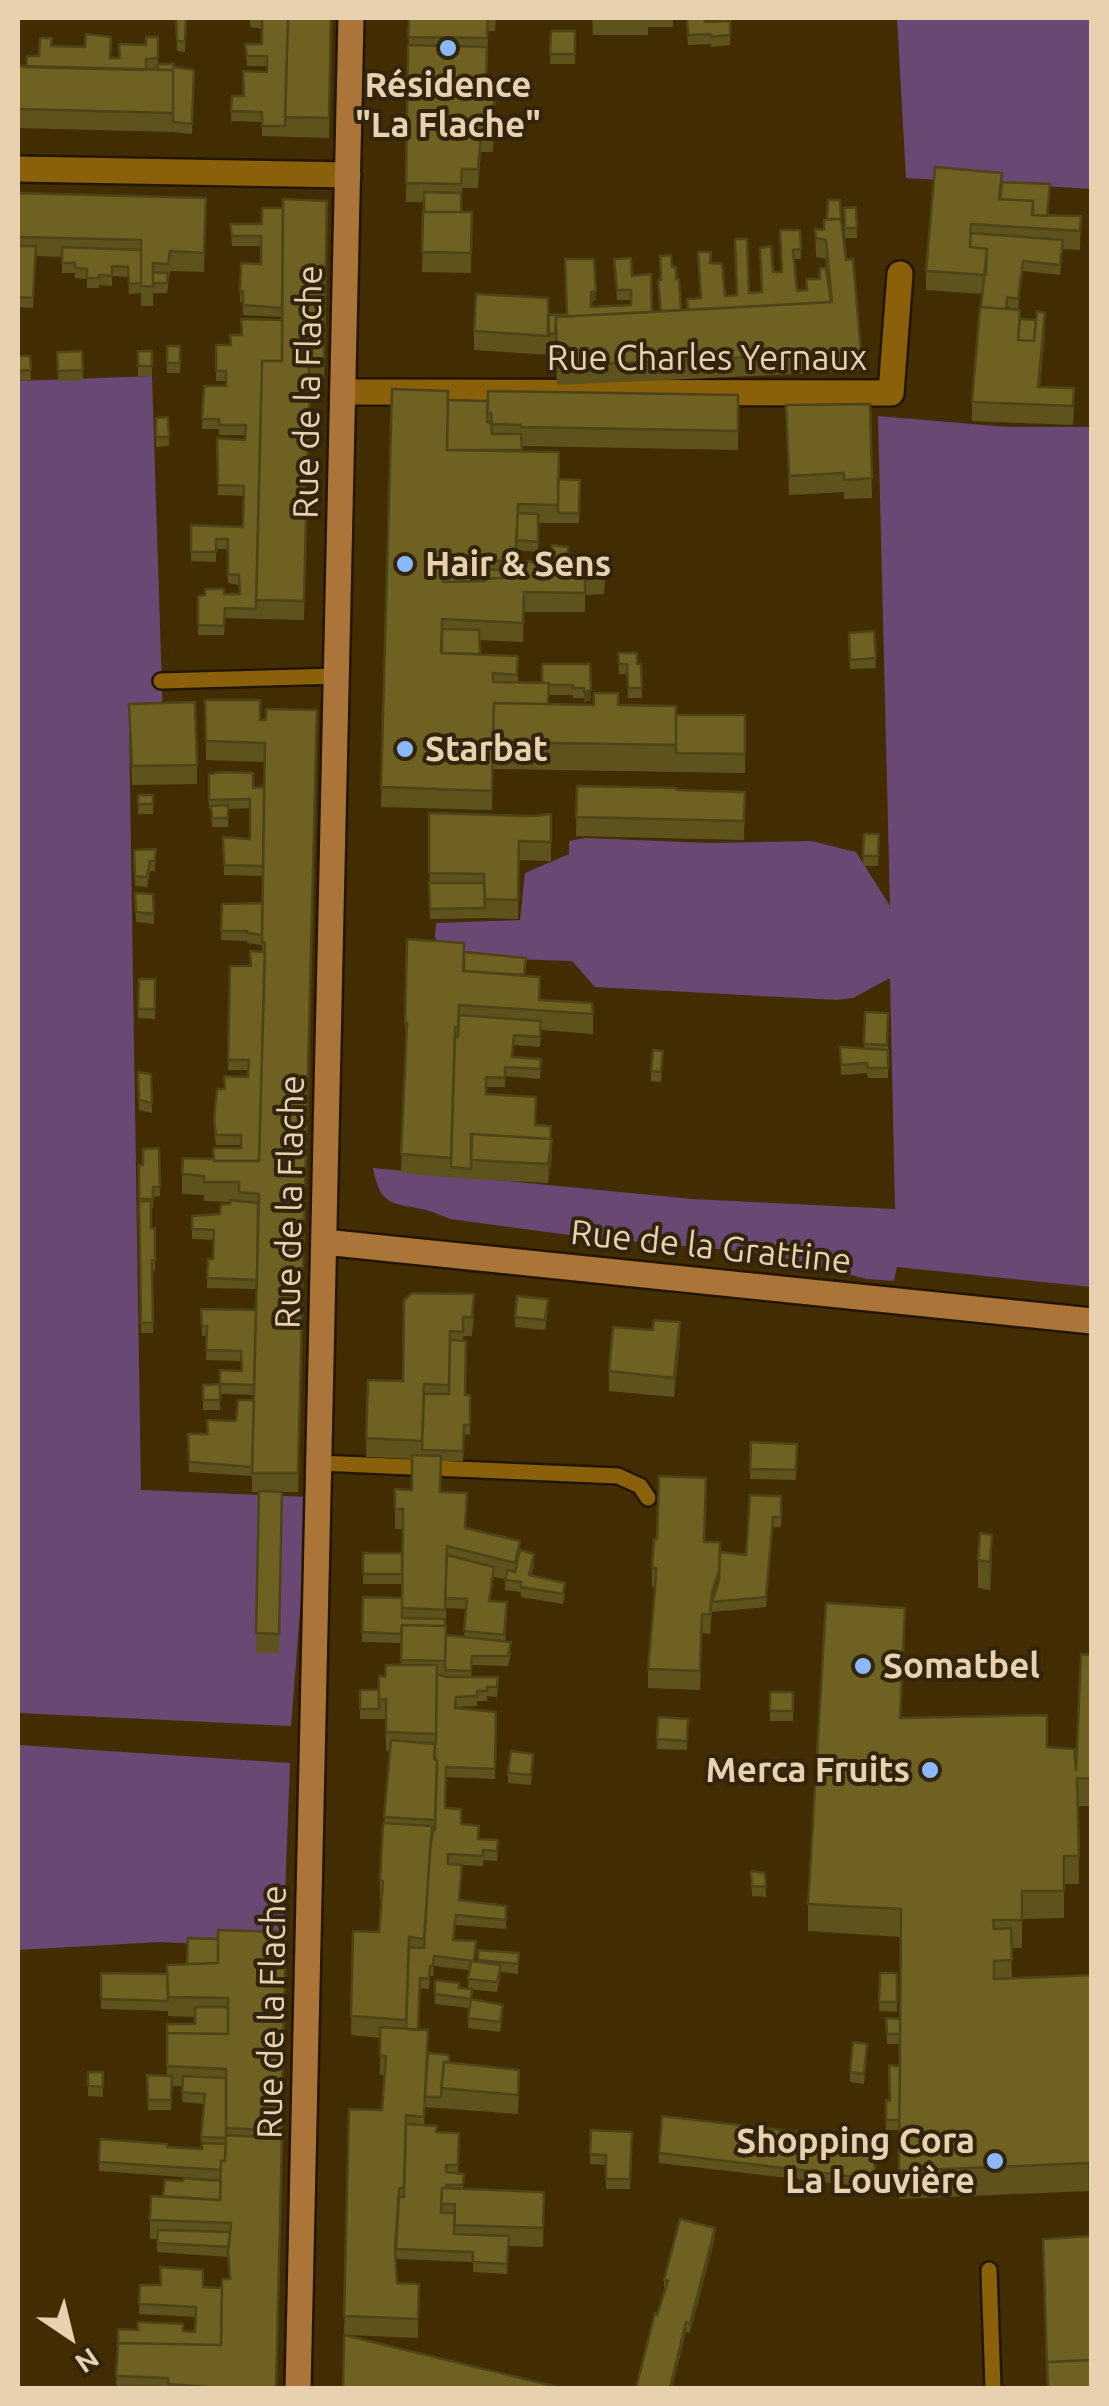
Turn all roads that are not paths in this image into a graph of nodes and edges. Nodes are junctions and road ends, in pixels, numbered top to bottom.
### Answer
1 (352, 18) edge
2 (18, 169) edge
3 (348, 175) junction
4 (900, 274) dead end
5 (343, 392) junction
6 (337, 676) junction
7 (162, 681) dead end
8 (324, 1242) junction
9 (1092, 1321) edge
10 (319, 1462) junction
11 (648, 1498) dead end
12 (989, 2270) dead end
13 (298, 2388) edge
14 (992, 2388) edge

1 - 3 street, Rue de la Flache
2 - 3 street
3 - 5 street, Rue de la Flache
4 - 5 street, Rue Charles Yernaux
5 - 6 street, Rue de la Flache
6 - 7 lane
6 - 8 street, Rue de la Flache
8 - 9 street, Rue de la Grattine
8 - 10 street, Rue de la Flache
10 - 11 lane
10 - 13 street, Rue de la Flache
12 - 14 lane

